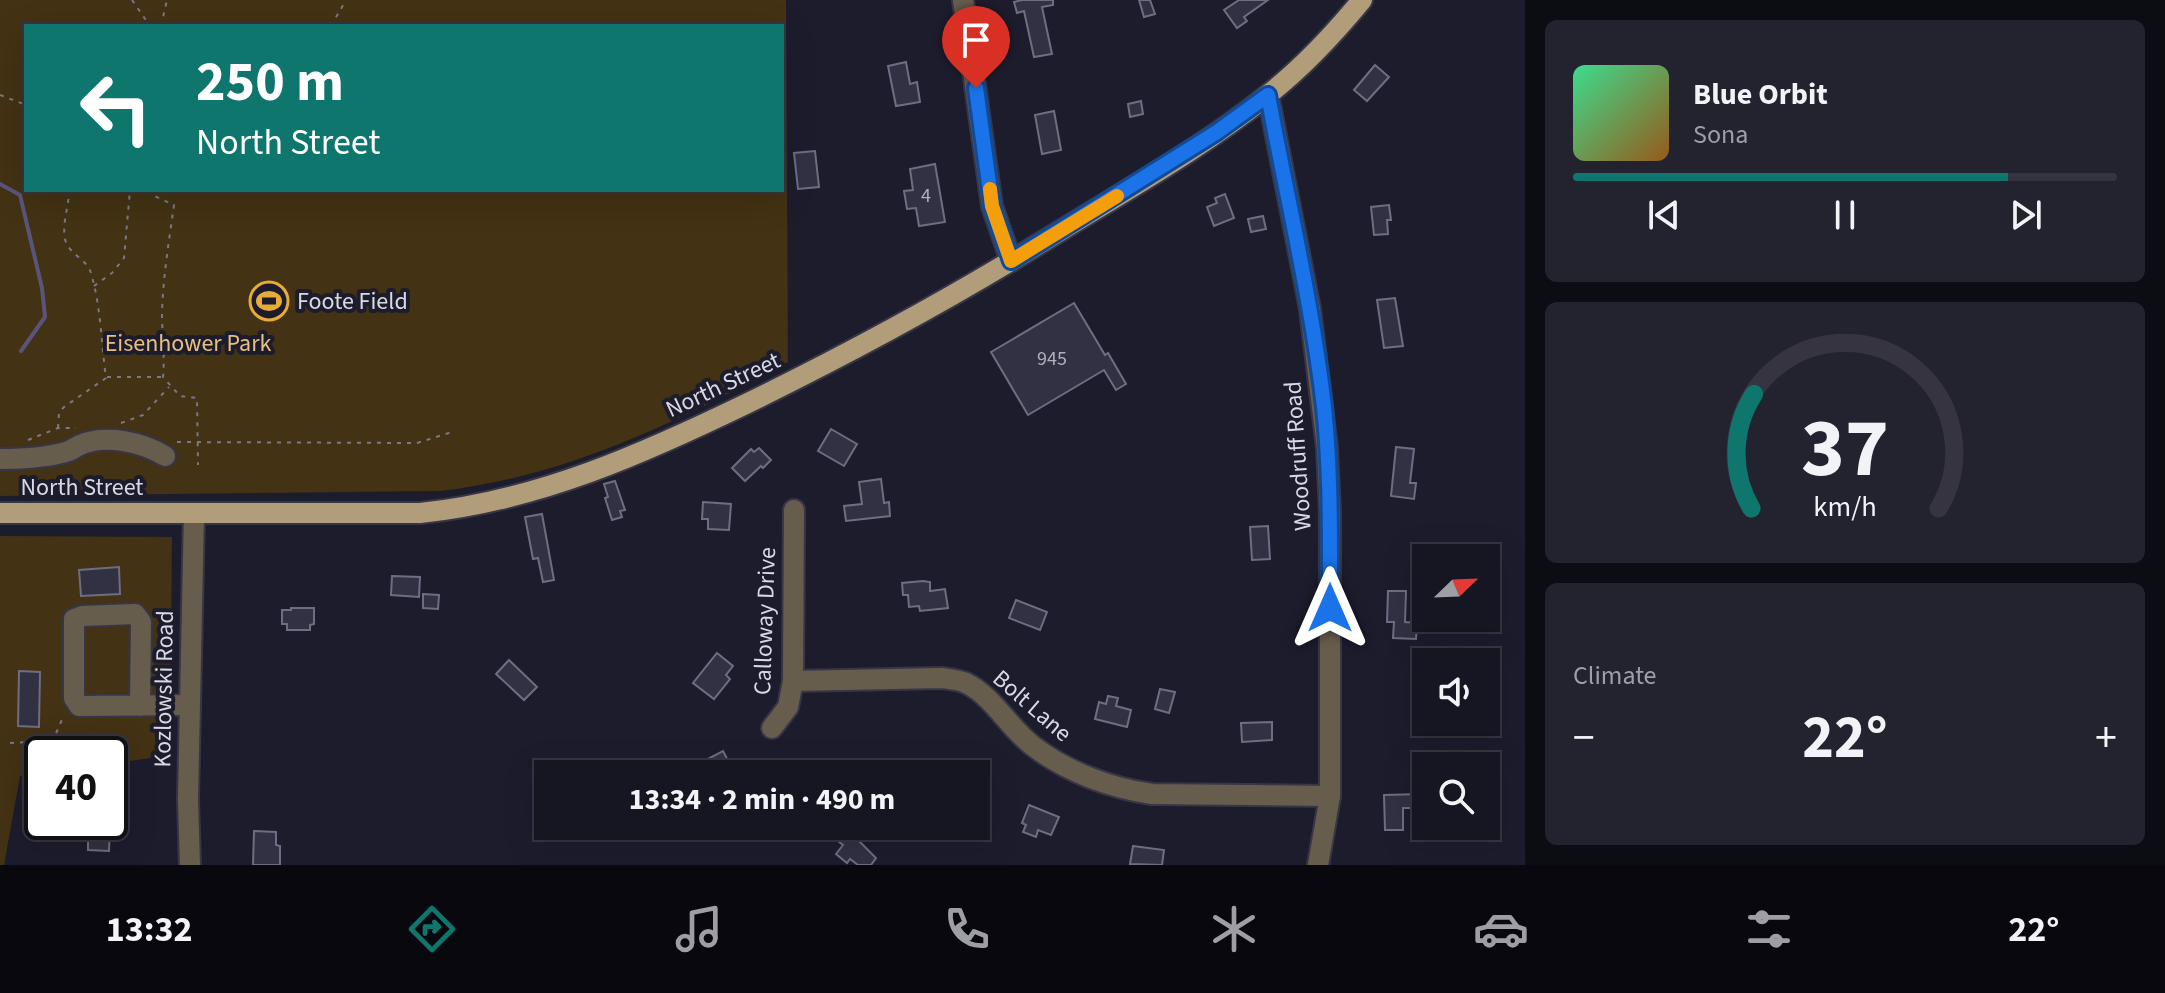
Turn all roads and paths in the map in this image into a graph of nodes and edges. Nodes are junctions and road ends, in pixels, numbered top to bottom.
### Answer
1 (132, 0) edge
2 (167, 0) edge
3 (346, 0) edge
4 (963, 0) edge
5 (1360, 1) edge
6 (149, 24) edge
7 (161, 24) edge
8 (332, 24) edge
9 (0, 95) edge
10 (1268, 95) junction
11 (24, 104) edge
12 (69, 192) edge
13 (130, 192) edge
14 (150, 192) edge
15 (1011, 261) junction
16 (93, 287) junction
17 (163, 377) junction
18 (106, 378) junction
19 (58, 428) dead end
20 (455, 431) dead end
21 (197, 442) junction
22 (166, 449) joint
23 (0, 459) edge
24 (198, 465) dead end
25 (794, 510) dead end
26 (0, 513) edge
27 (194, 513) junction
28 (793, 681) junction
29 (75, 702) junction
30 (189, 705) junction
31 (140, 706) junction
32 (772, 728) dead end
33 (10, 743) dead end
34 (1330, 796) junction
35 (190, 865) edge
36 (1318, 865) edge

1 - 6 path
2 - 7 path
3 - 8 path
4 - 15 street
5 - 10 main road, North Street
9 - 11 path
10 - 15 main road, North Street
10 - 34 street, Woodruff Road
12 - 16 path
13 - 16 path
14 - 17 path
15 - 27 main road, North Street
16 - 18 path
17 - 18 path
17 - 21 path
18 - 19 path
20 - 21 path
21 - 22 path
21 - 24 path
22 - 23 street
25 - 28 street, Calloway Drive
26 - 27 main road, North Street
27 - 30 street, Kozlowski Road
28 - 32 street, Calloway Drive
28 - 34 street, Bolt Lane
29 - 31 street
29 - 31 street
29 - 33 path
30 - 31 street
30 - 35 street, Kozlowski Road
34 - 36 street, Woodruff Road

